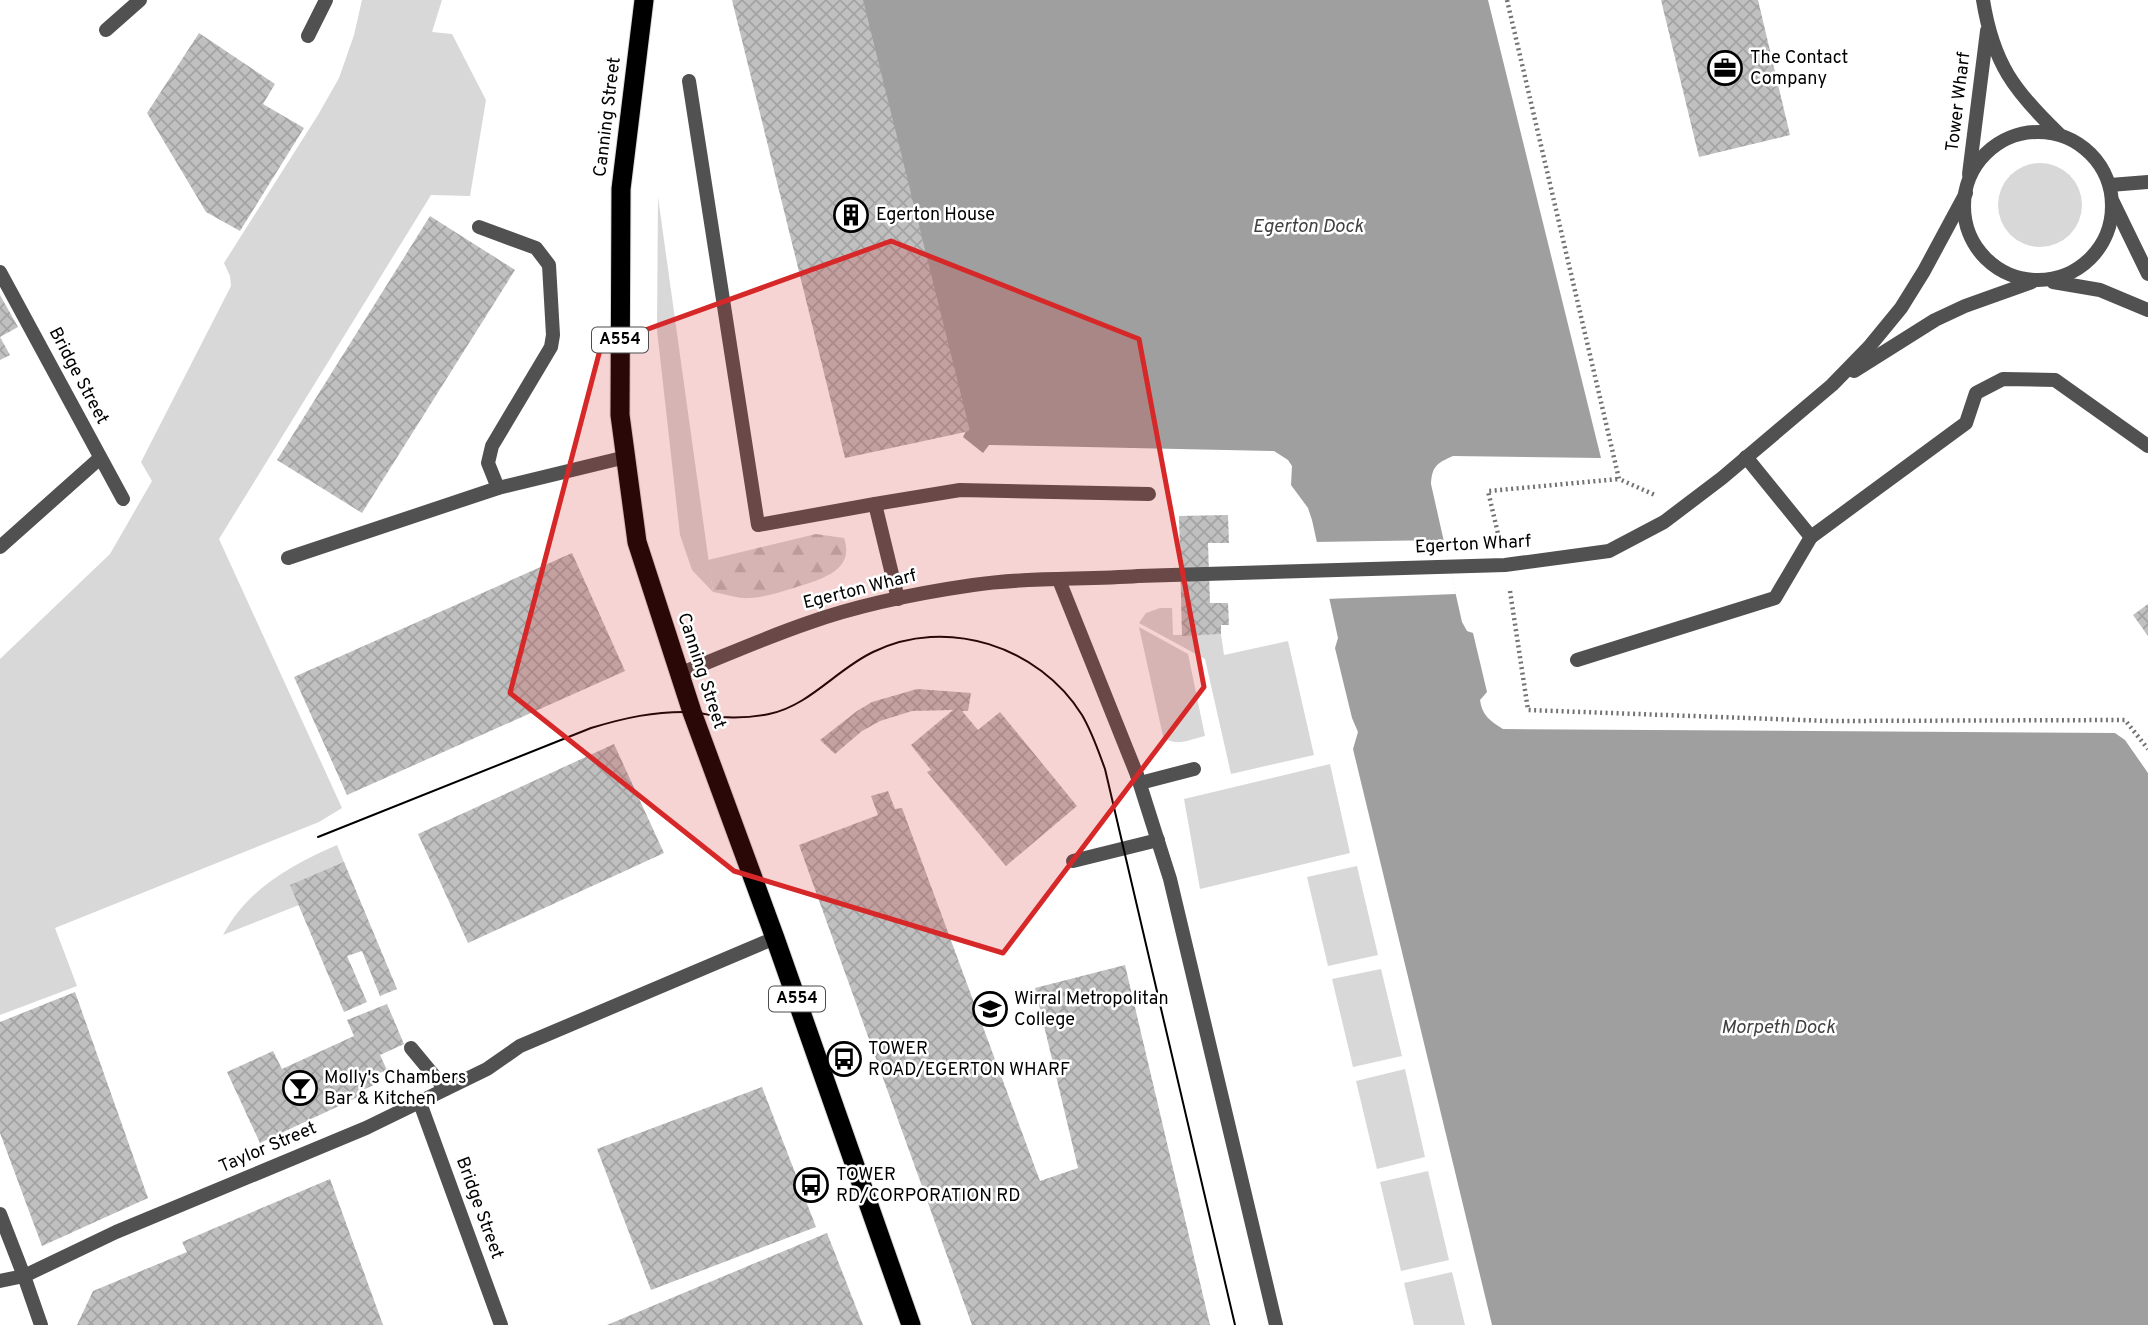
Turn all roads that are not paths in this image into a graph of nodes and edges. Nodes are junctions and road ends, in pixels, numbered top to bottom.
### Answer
1 (140, 0) edge
2 (326, 0) edge
3 (644, 0) edge
4 (1983, 0) edge
5 (1987, 26) junction
6 (106, 30) dead end
7 (308, 36) dead end
8 (689, 81) dead end
9 (2059, 134) junction
10 (2148, 182) edge
11 (1967, 187) junction
12 (2111, 193) junction
13 (479, 227) dead end
14 (0, 272) edge
15 (2148, 274) edge
16 (2042, 281) junction
17 (2148, 310) edge
18 (1832, 385) junction
19 (2148, 446) edge
20 (626, 457) junction
21 (1746, 457) junction
22 (100, 458) junction
23 (498, 488) junction
24 (1149, 495) dead end
25 (123, 499) dead end
26 (875, 504) junction
27 (1811, 537) junction
28 (0, 547) edge
29 (288, 558) dead end
30 (1059, 580) junction
31 (898, 599) junction
32 (1577, 660) dead end
33 (679, 674) junction
34 (1194, 769) dead end
35 (1139, 779) junction
36 (1158, 840) junction
37 (1073, 861) dead end
38 (775, 938) junction
39 (411, 1048) dead end
40 (445, 1089) junction
41 (420, 1103) junction
42 (0, 1214) edge
43 (24, 1276) junction
44 (0, 1281) edge
45 (41, 1325) edge
46 (501, 1325) edge
47 (911, 1325) edge
48 (1276, 1325) edge

1 - 6 street
2 - 7 street
3 - 20 highway, Canning Street / A554
4 - 5 street, Tower Wharf
5 - 9 street, Tower Wharf
5 - 11 street, Tower Wharf
8 - 26 street
9 - 11 street
9 - 12 street
10 - 12 street
11 - 16 street
11 - 18 street, Egerton Wharf
12 - 15 street
12 - 16 street
13 - 23 street
14 - 22 street, Bridge Street
16 - 17 street
16 - 18 street, Egerton Wharf
18 - 21 street, Egerton Wharf
19 - 27 street
20 - 23 street
20 - 33 highway, Canning Street / A554
21 - 27 street
21 - 30 street, Egerton Wharf
22 - 25 street, Bridge Street
22 - 28 street
23 - 29 street
24 - 26 street
26 - 31 street
27 - 32 street
30 - 31 street, Egerton Wharf
30 - 35 street
31 - 33 street, Egerton Wharf
33 - 38 highway, Canning Street / A554
34 - 35 street
35 - 36 street
36 - 37 street
36 - 48 street
38 - 40 street, Taylor Street
38 - 47 highway, Canning Street / A554
39 - 40 street
40 - 41 street, Taylor Street
41 - 43 street, Taylor Street
41 - 46 street, Bridge Street
42 - 43 street
43 - 44 street, Taylor Street
43 - 45 street

